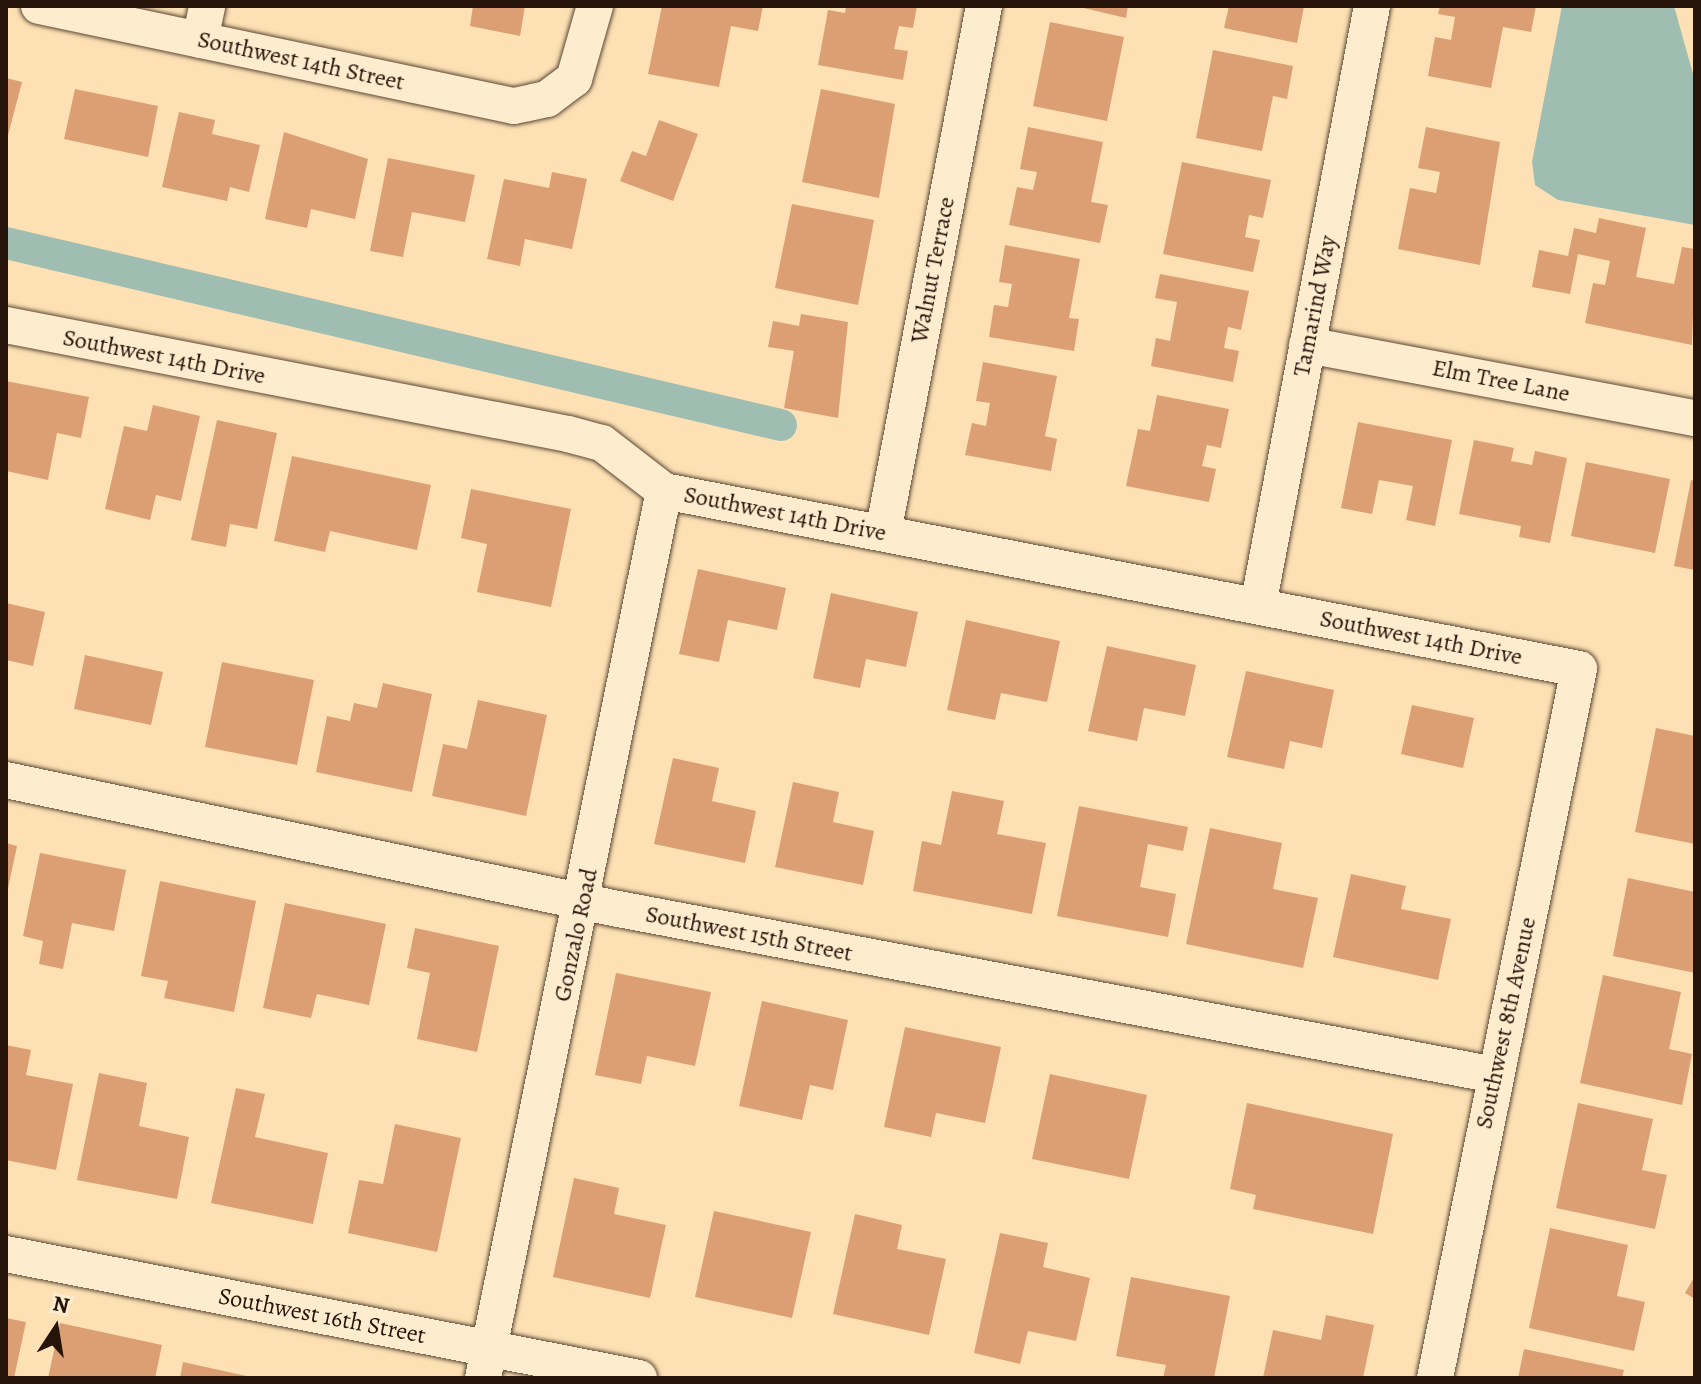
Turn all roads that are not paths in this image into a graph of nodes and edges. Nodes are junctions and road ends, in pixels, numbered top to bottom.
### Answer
1 (39, 6) edge
2 (595, 6) edge
3 (984, 6) edge
4 (1372, 6) edge
5 (204, 23) edge
6 (6, 325) edge
7 (1307, 345) junction
8 (1695, 418) edge
9 (664, 491) junction
10 (883, 533) junction
11 (1258, 606) junction
12 (1579, 669) joint
13 (6, 780) edge
14 (585, 897) junction
15 (1495, 1075) junction
16 (6, 1254) edge
17 (486, 1364) edge
18 (639, 1378) edge
19 (1435, 1378) edge

1 - 5 street, Southwest 14th Street
2 - 5 street, Southwest 14th Street
3 - 10 street, Walnut Terrace
4 - 7 street, Tamarind Way
6 - 9 street, Southwest 14th Drive
7 - 8 street, Elm Tree Lane
7 - 11 street, Tamarind Way
9 - 10 street, Southwest 14th Drive
9 - 14 street, Gonzalo Road
10 - 11 street, Southwest 14th Drive
11 - 12 street, Southwest 14th Drive
12 - 15 street, Southwest 8th Avenue
13 - 14 street, Southwest 15th Street
14 - 15 street, Southwest 15th Street
14 - 17 street, Gonzalo Road
15 - 19 street, Southwest 8th Avenue
16 - 17 street, Southwest 16th Street
17 - 18 street, Southwest 16th Street

